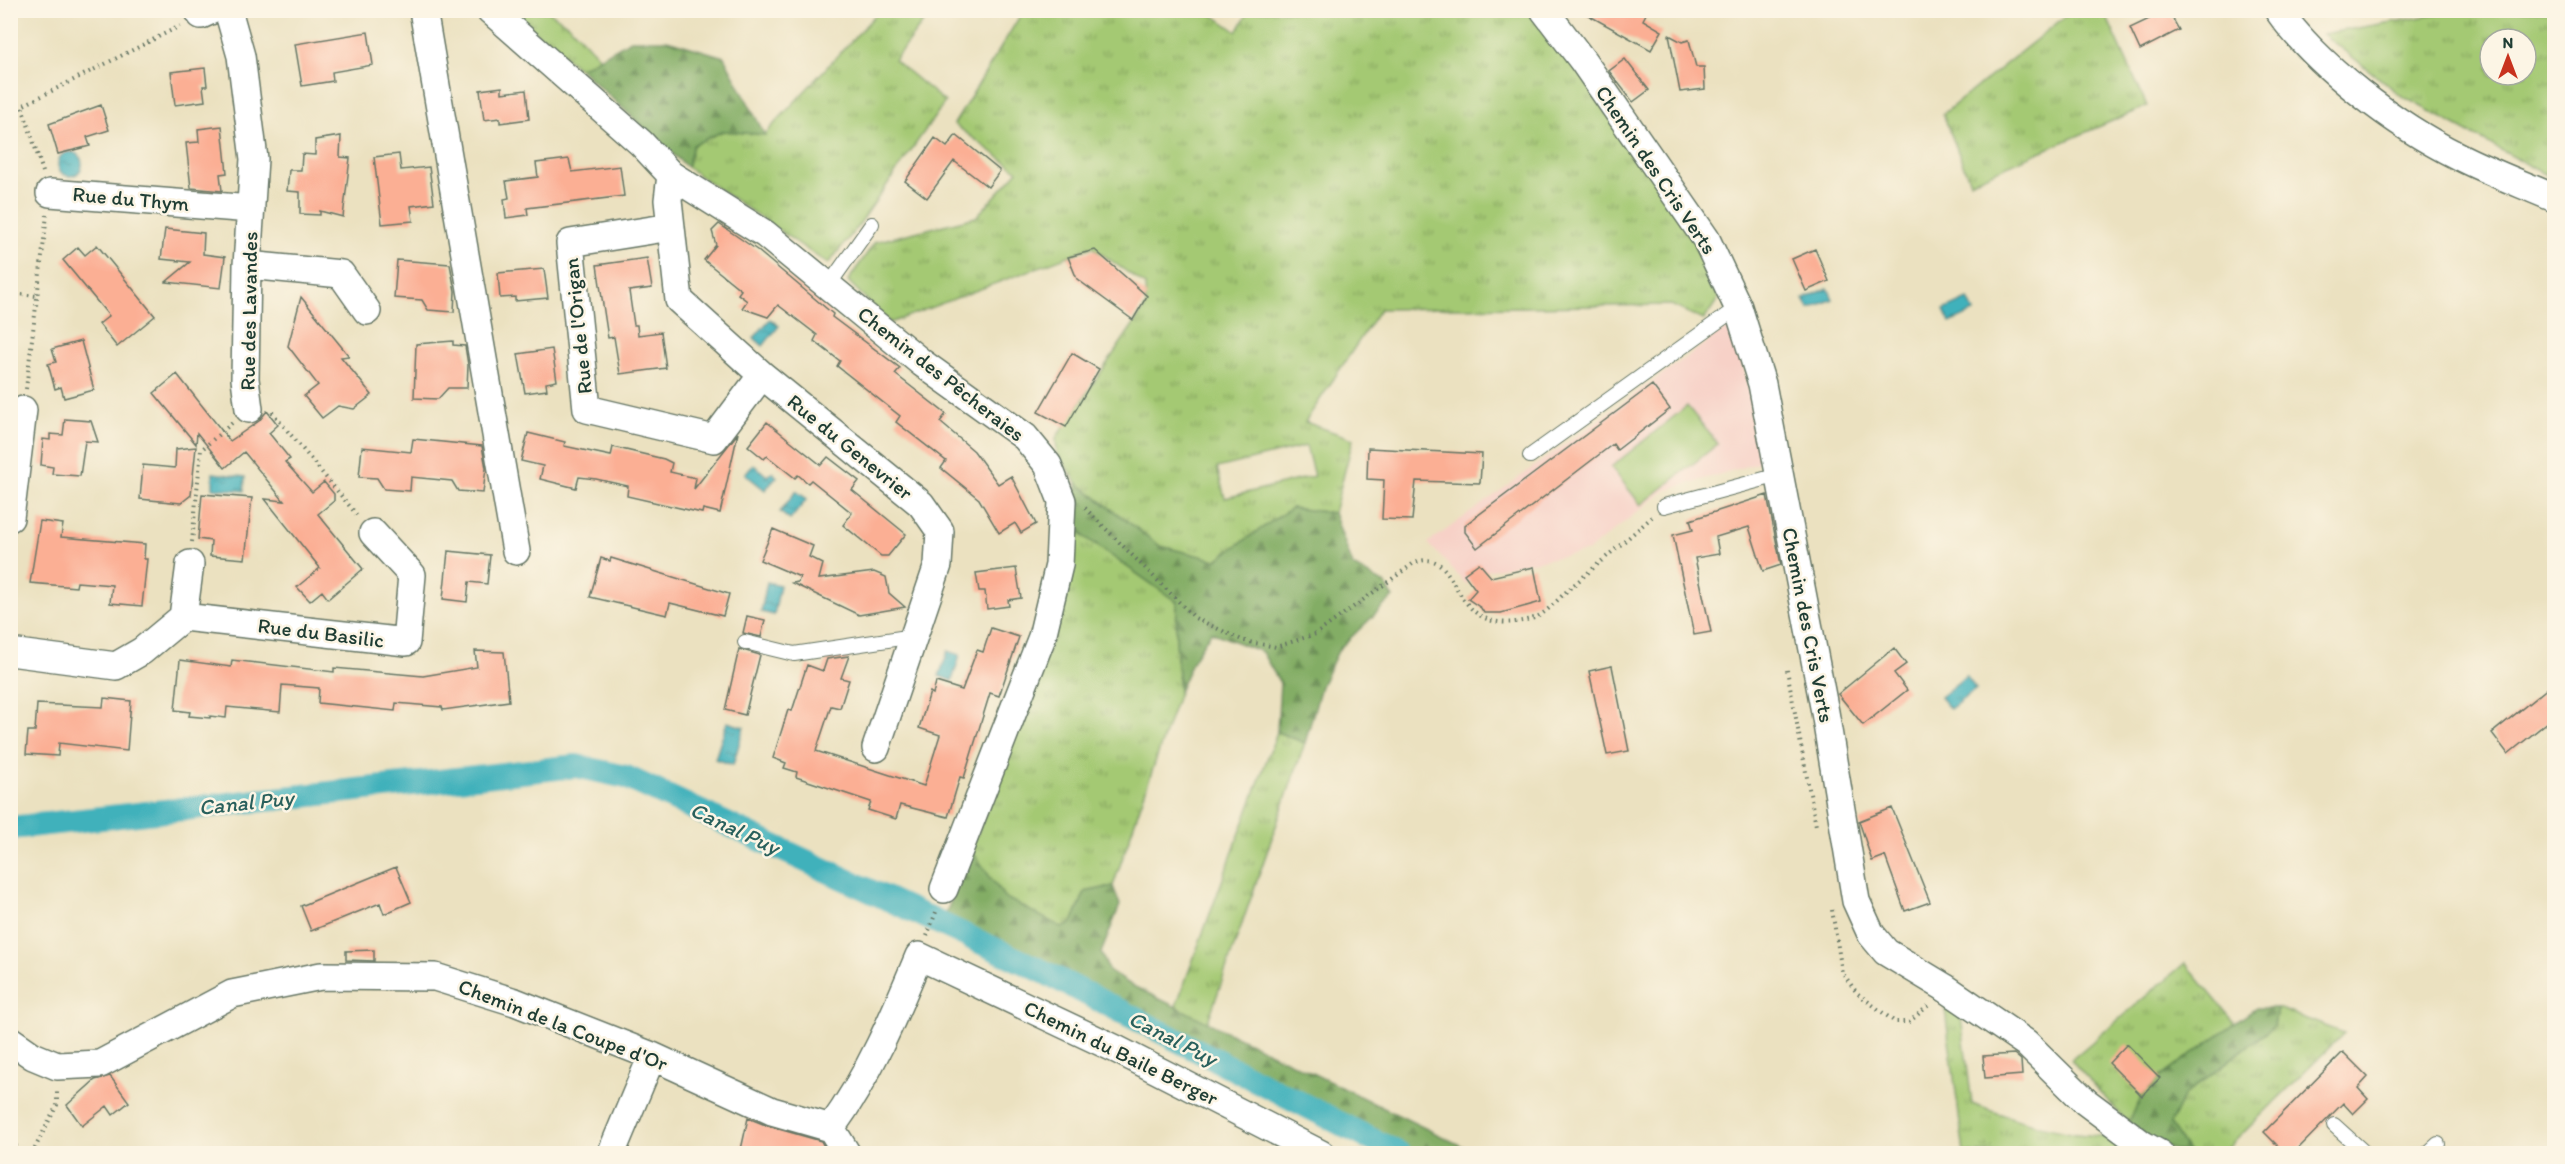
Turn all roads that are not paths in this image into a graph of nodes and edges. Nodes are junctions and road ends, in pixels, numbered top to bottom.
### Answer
1 (228, 10) edge
2 (423, 10) edge
3 (490, 10) edge
4 (1544, 10) edge
5 (2278, 10) edge
6 (670, 176) junction
7 (50, 193) road end
8 (2554, 198) edge
9 (251, 209) junction
10 (872, 224) dead end
11 (671, 227) junction
12 (247, 265) junction
13 (828, 286) junction
14 (1738, 307) junction
15 (367, 311) dead end
16 (762, 375) junction
17 (249, 409) road end
18 (23, 411) road end
19 (1530, 456) dead end
20 (1779, 475) junction
21 (1664, 506) road end
22 (10, 518) edge
23 (373, 533) road end
24 (516, 551) dead end
25 (190, 564) road end
26 (183, 617) junction
27 (914, 636) junction
28 (745, 642) dead end
29 (10, 652) edge
30 (876, 748) dead end
31 (940, 899) road end
32 (10, 1040) edge
33 (652, 1056) junction
34 (2334, 1125) dead end
35 (831, 1128) junction
36 (611, 1154) edge
37 (848, 1154) edge
38 (1322, 1154) edge
39 (2160, 1154) edge
40 (2366, 1154) edge

1 - 9 street, Rue des Lavandes
2 - 24 street
3 - 6 street, Chemin des Pêcheraies
4 - 14 street, Chemin des Cris Verts
5 - 8 street
6 - 11 street, Rue du Genevrier
6 - 13 street, Chemin des Pêcheraies
7 - 9 street, Rue du Thym
9 - 12 street, Rue des Lavandes
10 - 13 lane
11 - 16 street, Rue du Genevrier
11 - 16 street, Rue de l'Origan
12 - 15 street
12 - 17 street, Rue des Lavandes
13 - 31 street, Chemin des Pêcheraies
14 - 19 lane
14 - 20 street, Chemin des Cris Verts
16 - 27 street, Rue du Genevrier
18 - 22 street
20 - 21 lane
20 - 39 street, Chemin des Cris Verts
23 - 26 street, Rue du Basilic
25 - 26 street
26 - 29 street
27 - 28 lane
27 - 30 street, Rue du Genevrier
32 - 33 street, Chemin de la Coupe d'Or
33 - 35 street, Chemin de la Coupe d'Or
33 - 36 street
34 - 40 lane
35 - 37 street
35 - 38 street, Chemin du Baile Berger

